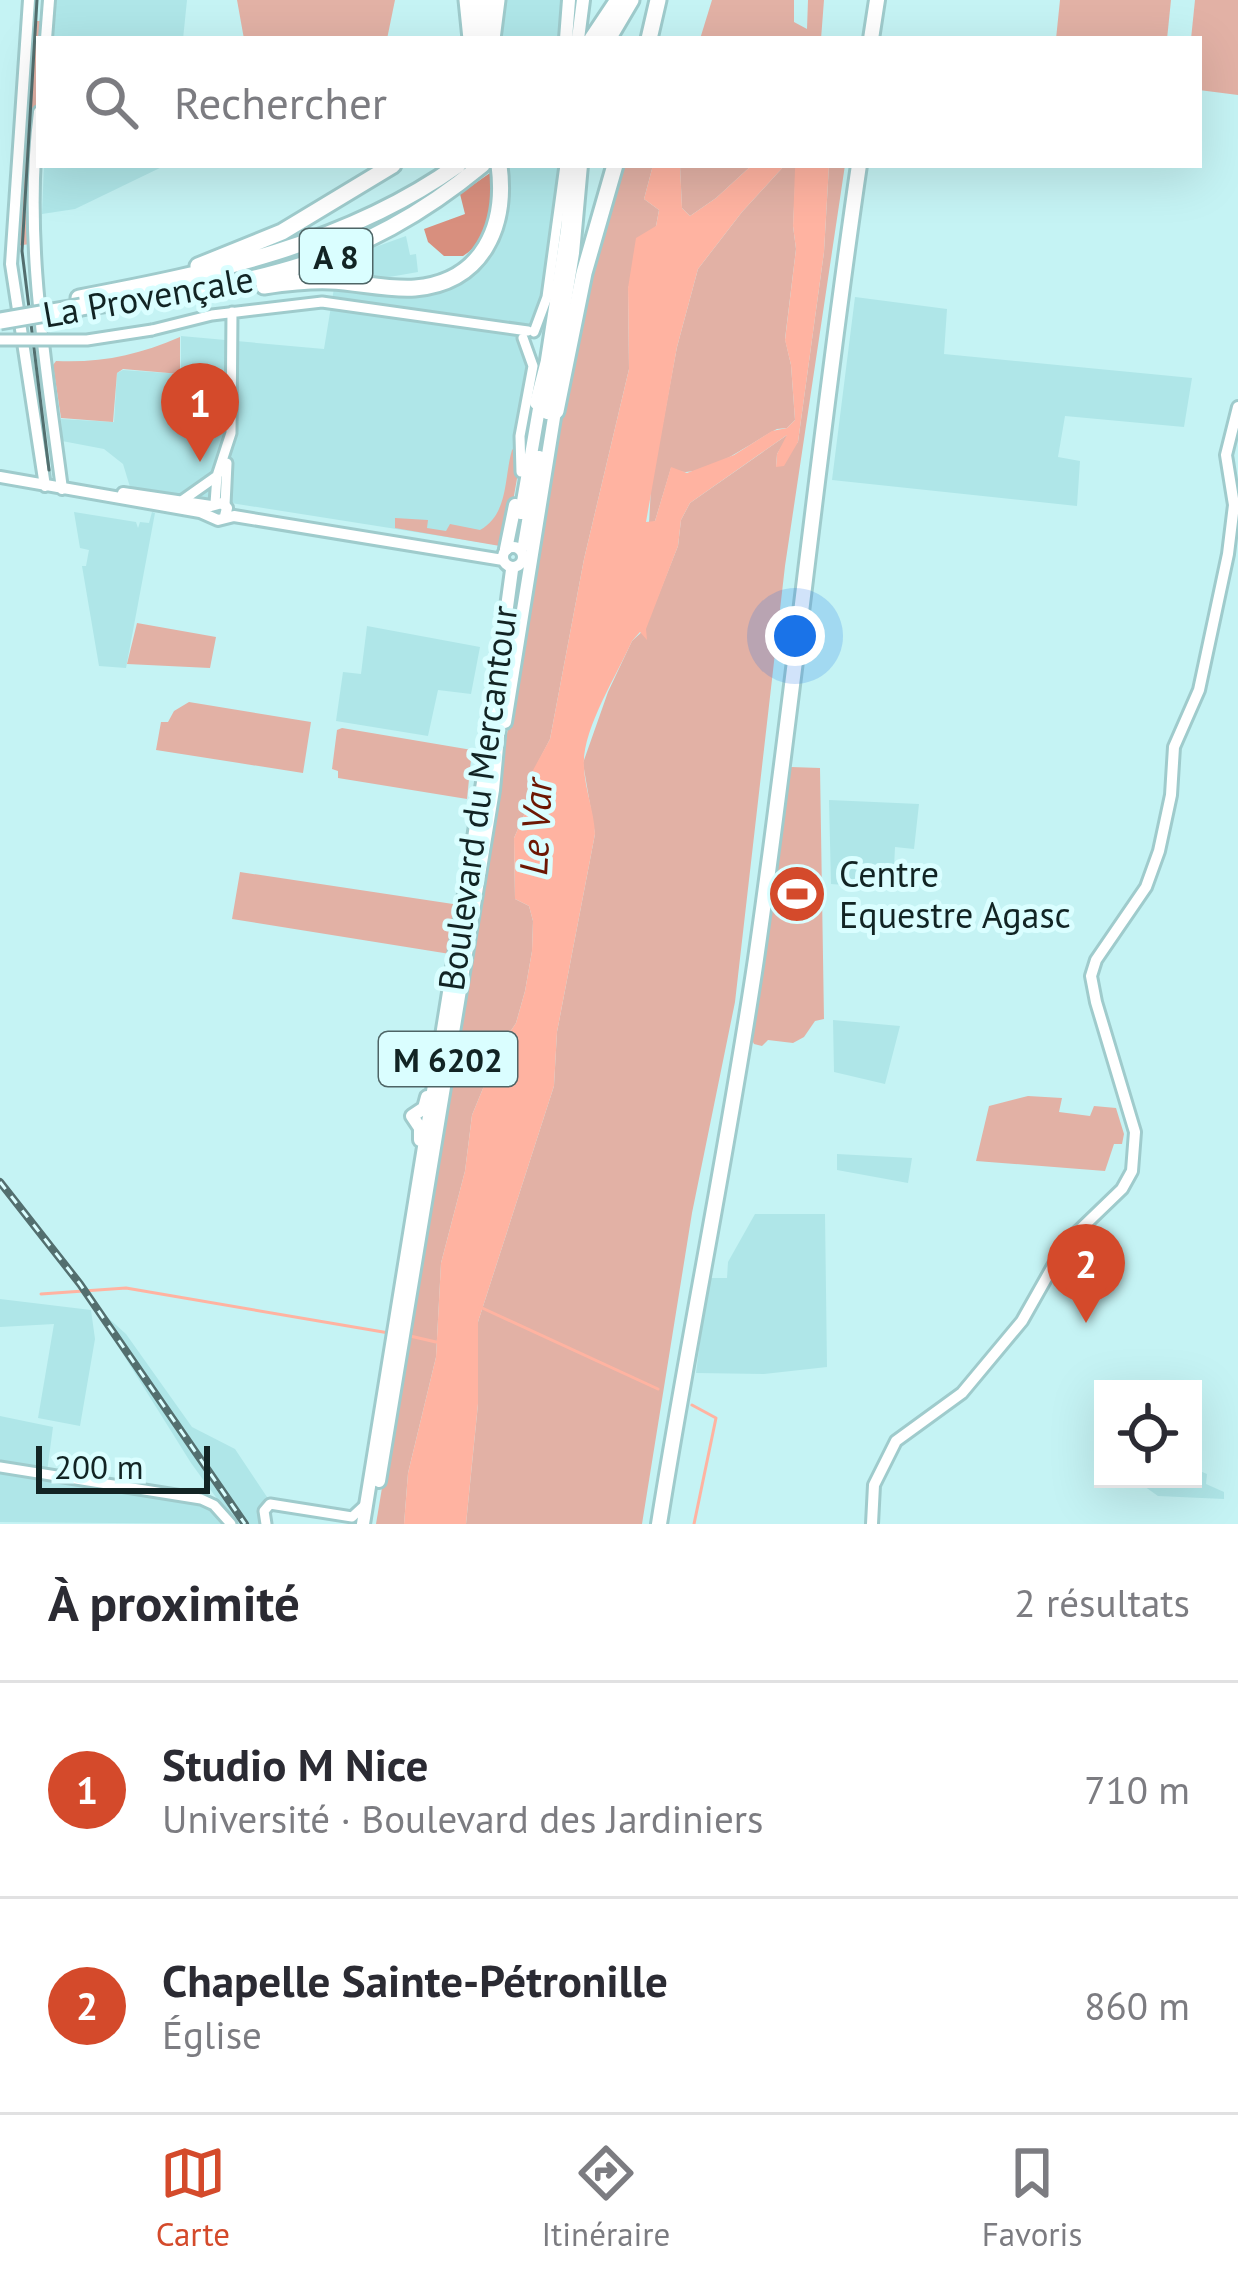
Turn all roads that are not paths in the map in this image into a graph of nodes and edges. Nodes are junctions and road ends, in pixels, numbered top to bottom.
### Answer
1 (29, 0) edge
2 (50, 0) edge
3 (467, 0) edge
4 (482, 0) edge
5 (497, 0) edge
6 (568, 0) edge
7 (583, 0) edge
8 (618, 0) edge
9 (631, 0) edge
10 (658, 0) edge
11 (881, 0) edge
12 (46, 36) edge
13 (471, 36) edge
14 (483, 36) edge
15 (492, 36) edge
16 (566, 36) edge
17 (578, 36) edge
18 (594, 36) edge
19 (610, 36) edge
20 (650, 36) edge
21 (875, 36) edge
22 (37, 168) edge
23 (387, 168) edge
24 (453, 168) edge
25 (478, 168) edge
26 (499, 168) edge
27 (568, 168) edge
28 (569, 168) edge
29 (581, 168) edge
30 (614, 168) edge
31 (855, 168) edge
32 (133, 287) junction
33 (177, 293) junction
34 (80, 303) junction
35 (0, 310) edge
36 (232, 311) junction
37 (0, 321) edge
38 (528, 336) junction
39 (0, 340) edge
40 (45, 352) junction
41 (25, 354) junction
42 (553, 354) junction
43 (1238, 406) edge
44 (556, 411) junction
45 (227, 451) junction
46 (521, 472) junction
47 (0, 475) edge
48 (218, 476) junction
49 (45, 483) junction
50 (61, 486) junction
51 (182, 501) junction
52 (219, 509) junction
53 (537, 524) junction
54 (514, 557) junction
55 (516, 650) junction
56 (493, 790) junction
57 (398, 1334) junction
58 (0, 1467) edge
59 (367, 1500) junction
60 (334, 1516) junction
61 (231, 1524) edge
62 (266, 1524) edge
63 (346, 1524) edge
64 (367, 1524) edge
65 (655, 1524) edge
66 (872, 1524) edge

1 - 41 main road
2 - 12 main road
3 - 13 highway
4 - 14 highway
5 - 15 highway
6 - 16 main road
7 - 17 main road
8 - 18 highway
9 - 19 highway
10 - 20 highway
11 - 21 highway
22 - 40 main road
23 - 32 highway
24 - 32 highway, La Provençale / A 8
25 - 33 highway, La Provençale / A 8
26 - 33 highway
27 - 38 street
28 - 42 main road, Boulevard du Mercantour / M 6202
29 - 42 main road, Boulevard du Mercantour / M 6202
30 - 44 highway
31 - 65 highway
32 - 34 highway, La Provençale / A 8
33 - 34 highway, La Provençale / A 8
34 - 35 highway, La Provençale / A 8
34 - 37 highway, La Provençale / A 8, bridge
36 - 38 street
36 - 39 street, bridge
36 - 45 street
38 - 46 street
40 - 41 main road
40 - 50 main road
41 - 49 main road
42 - 44 main road
42 - 46 main road
42 - 54 main road, Boulevard du Mercantour / M 6202
43 - 66 main road
44 - 53 main road
45 - 48 street
45 - 52 street
46 - 54 main road
47 - 49 main road
48 - 51 street
48 - 52 street
49 - 50 main road
50 - 51 main road
50 - 52 main road
51 - 52 main road
52 - 54 main road
53 - 54 main road
53 - 55 main road
54 - 55 main road
54 - 56 main road, Boulevard du Mercantour / M 6202
54 - 57 main road, Boulevard du Mercantour / M 6202
55 - 56 main road
56 - 57 main road, Boulevard du Mercantour / M 6202
57 - 59 main road, Boulevard du Mercantour / M 6202
57 - 64 main road, Boulevard du Mercantour / M 6202
58 - 61 street
59 - 60 street
59 - 64 main road, Boulevard du Mercantour / M 6202
60 - 62 street
60 - 63 street

